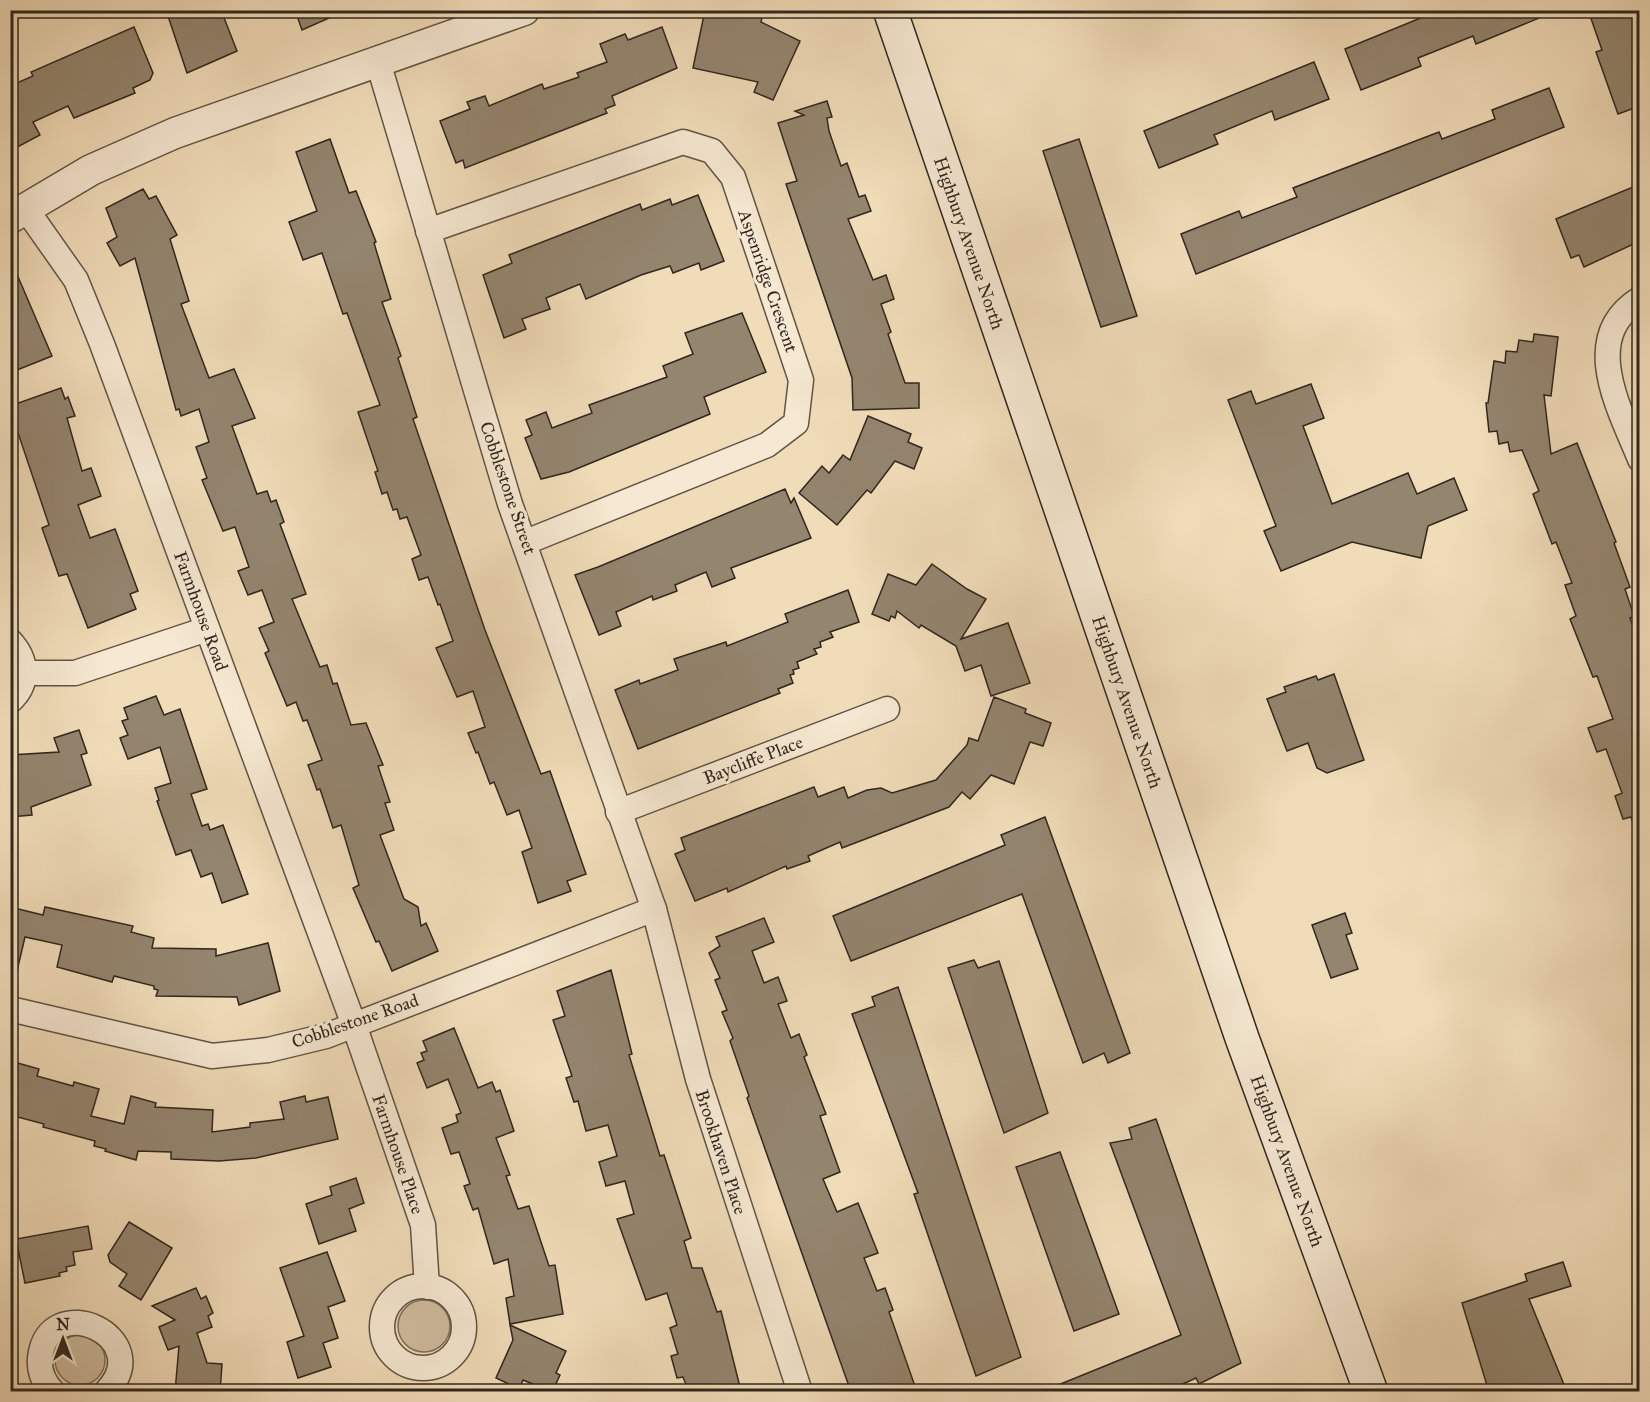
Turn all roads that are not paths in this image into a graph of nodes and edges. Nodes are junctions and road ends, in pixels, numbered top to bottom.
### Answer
1 (524, 10) edge
2 (890, 10) edge
3 (378, 62) junction
4 (18, 213) edge
5 (428, 231) junction
6 (1640, 299) edge
7 (1640, 459) edge
8 (526, 542) junction
9 (207, 629) junction
10 (10, 641) edge
11 (25, 673) junction
12 (10, 701) edge
13 (887, 709) dead end
14 (618, 812) junction
15 (654, 909) junction
16 (10, 1009) edge
17 (354, 1025) junction
18 (427, 1287) dead end
19 (53, 1392) edge
20 (106, 1392) edge
21 (800, 1392) edge
22 (1371, 1392) edge

1 - 3 street
2 - 22 main road, Highbury Avenue North
3 - 4 street
3 - 5 street, Cobblestone Street
4 - 9 street, Farmhouse Road
5 - 8 street, Cobblestone Street
5 - 8 street, Aspenridge Crescent
6 - 7 street
8 - 14 street, Cobblestone Street
9 - 11 street
9 - 17 street, Farmhouse Road
10 - 11 street
11 - 12 street
13 - 14 street, Baycliffe Place
14 - 15 street, Cobblestone Street
15 - 17 street, Cobblestone Road
15 - 21 street, Brookhaven Place
16 - 17 street, Cobblestone Road
17 - 18 street, Farmhouse Place
19 - 20 street

